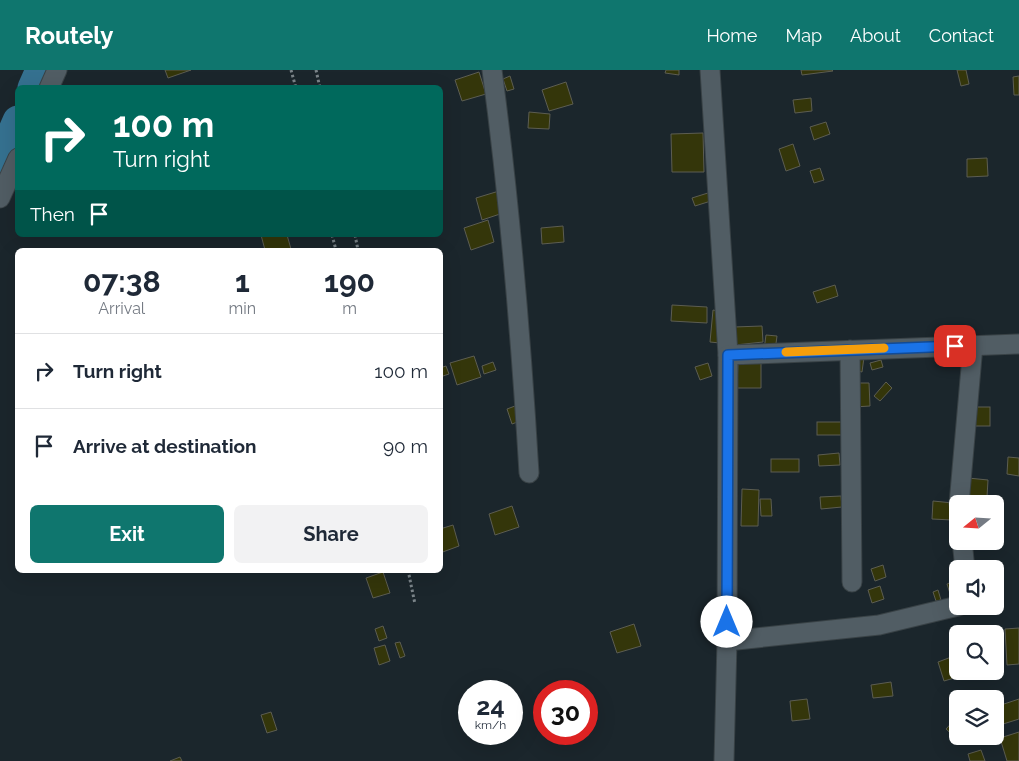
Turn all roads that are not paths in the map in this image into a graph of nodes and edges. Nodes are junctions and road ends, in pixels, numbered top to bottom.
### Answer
1 (57, 70) edge
2 (492, 70) edge
3 (710, 70) edge
4 (50, 85) edge
5 (15, 165) edge
6 (0, 198) edge
7 (1019, 344) edge
8 (973, 345) junction
9 (850, 350) junction
10 (728, 355) junction
11 (529, 473) dead end
12 (961, 495) edge
13 (852, 582) dead end
14 (949, 608) edge
15 (727, 641) junction
16 (724, 761) edge

1 - 4 street
2 - 11 street
3 - 10 street
5 - 6 street
7 - 8 street
8 - 9 street
8 - 12 street
9 - 10 street
9 - 13 street
10 - 15 street
14 - 15 street
15 - 16 street

